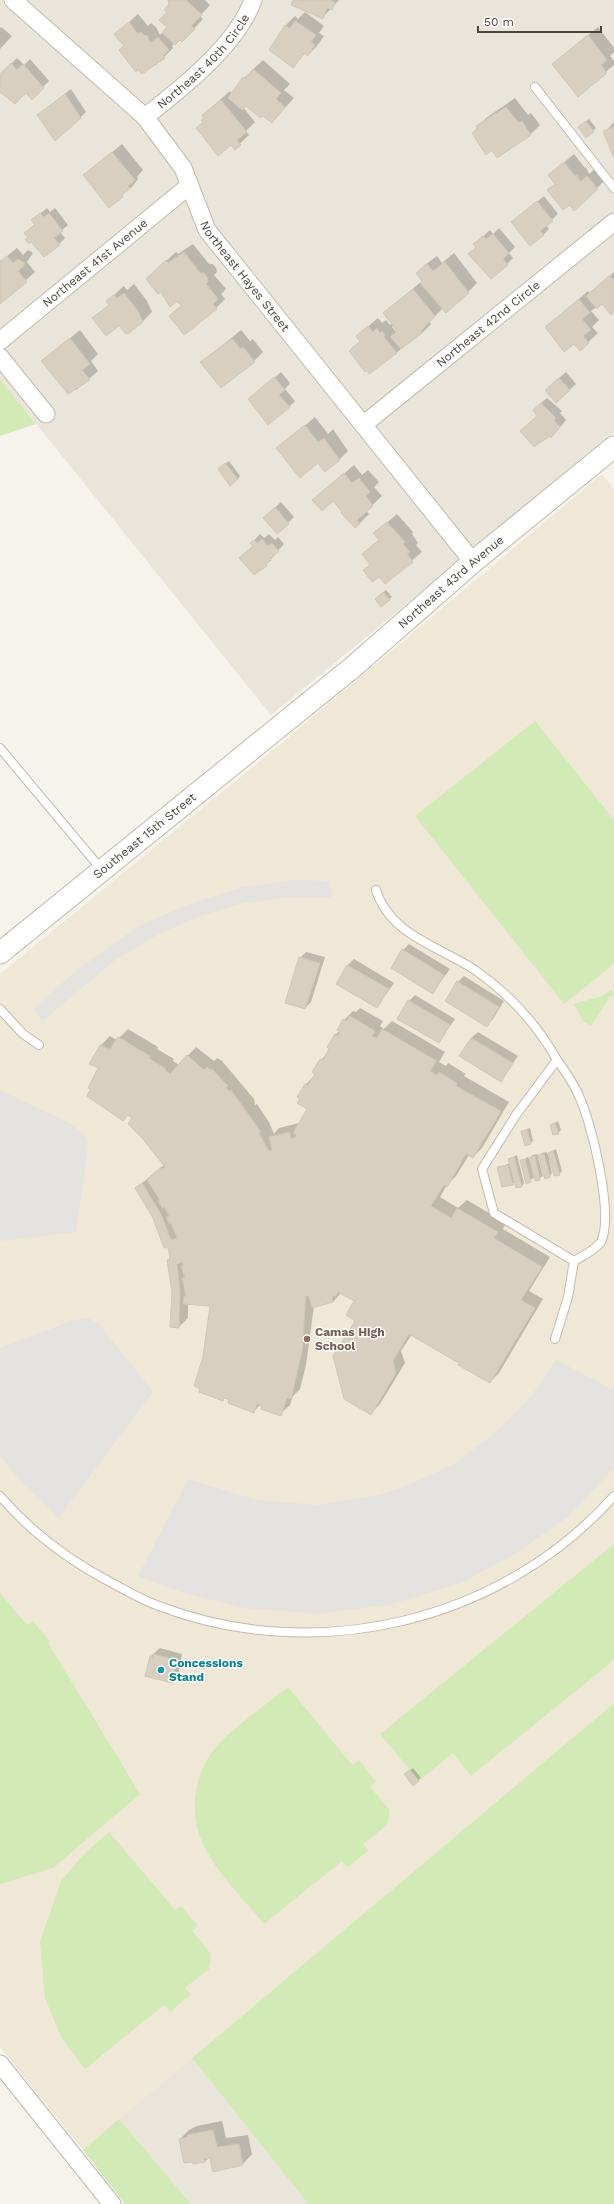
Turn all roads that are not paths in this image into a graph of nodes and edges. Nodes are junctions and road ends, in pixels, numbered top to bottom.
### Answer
1 (12, 0) edge
2 (253, 0) edge
3 (535, 87) dead end
4 (145, 117) junction
5 (190, 185) junction
6 (614, 188) edge
7 (614, 222) edge
8 (0, 341) edge
9 (0, 357) edge
10 (46, 414) dead end
11 (363, 425) junction
12 (614, 447) edge
13 (473, 562) junction
14 (290, 719) joint
15 (0, 748) edge
16 (103, 870) junction
17 (376, 890) dead end
18 (0, 953) edge
19 (0, 1009) edge
20 (39, 1045) dead end
21 (557, 1060) junction
22 (574, 1261) junction
23 (555, 1339) dead end
24 (0, 1496) edge
25 (614, 1496) edge
26 (0, 2064) edge
27 (112, 2204) edge

1 - 4 street, Northeast Hayes Street
2 - 4 street, Northeast 40th Circle
3 - 6 lane
4 - 5 street, Northeast Hayes Street
5 - 8 street, Northeast 41st Avenue
5 - 11 street, Northeast Hayes Street
7 - 11 street, Northeast 42nd Circle
9 - 10 street
11 - 13 street, Northeast Hayes Street
12 - 13 street, Northeast 43rd Avenue
13 - 14 street, Northeast 43rd Avenue
14 - 16 street, Southeast 15th Street
15 - 16 lane
16 - 18 street, Southeast 15th Street
17 - 21 lane
19 - 20 lane
21 - 22 lane
21 - 22 lane
22 - 23 lane
24 - 25 lane
26 - 27 street

